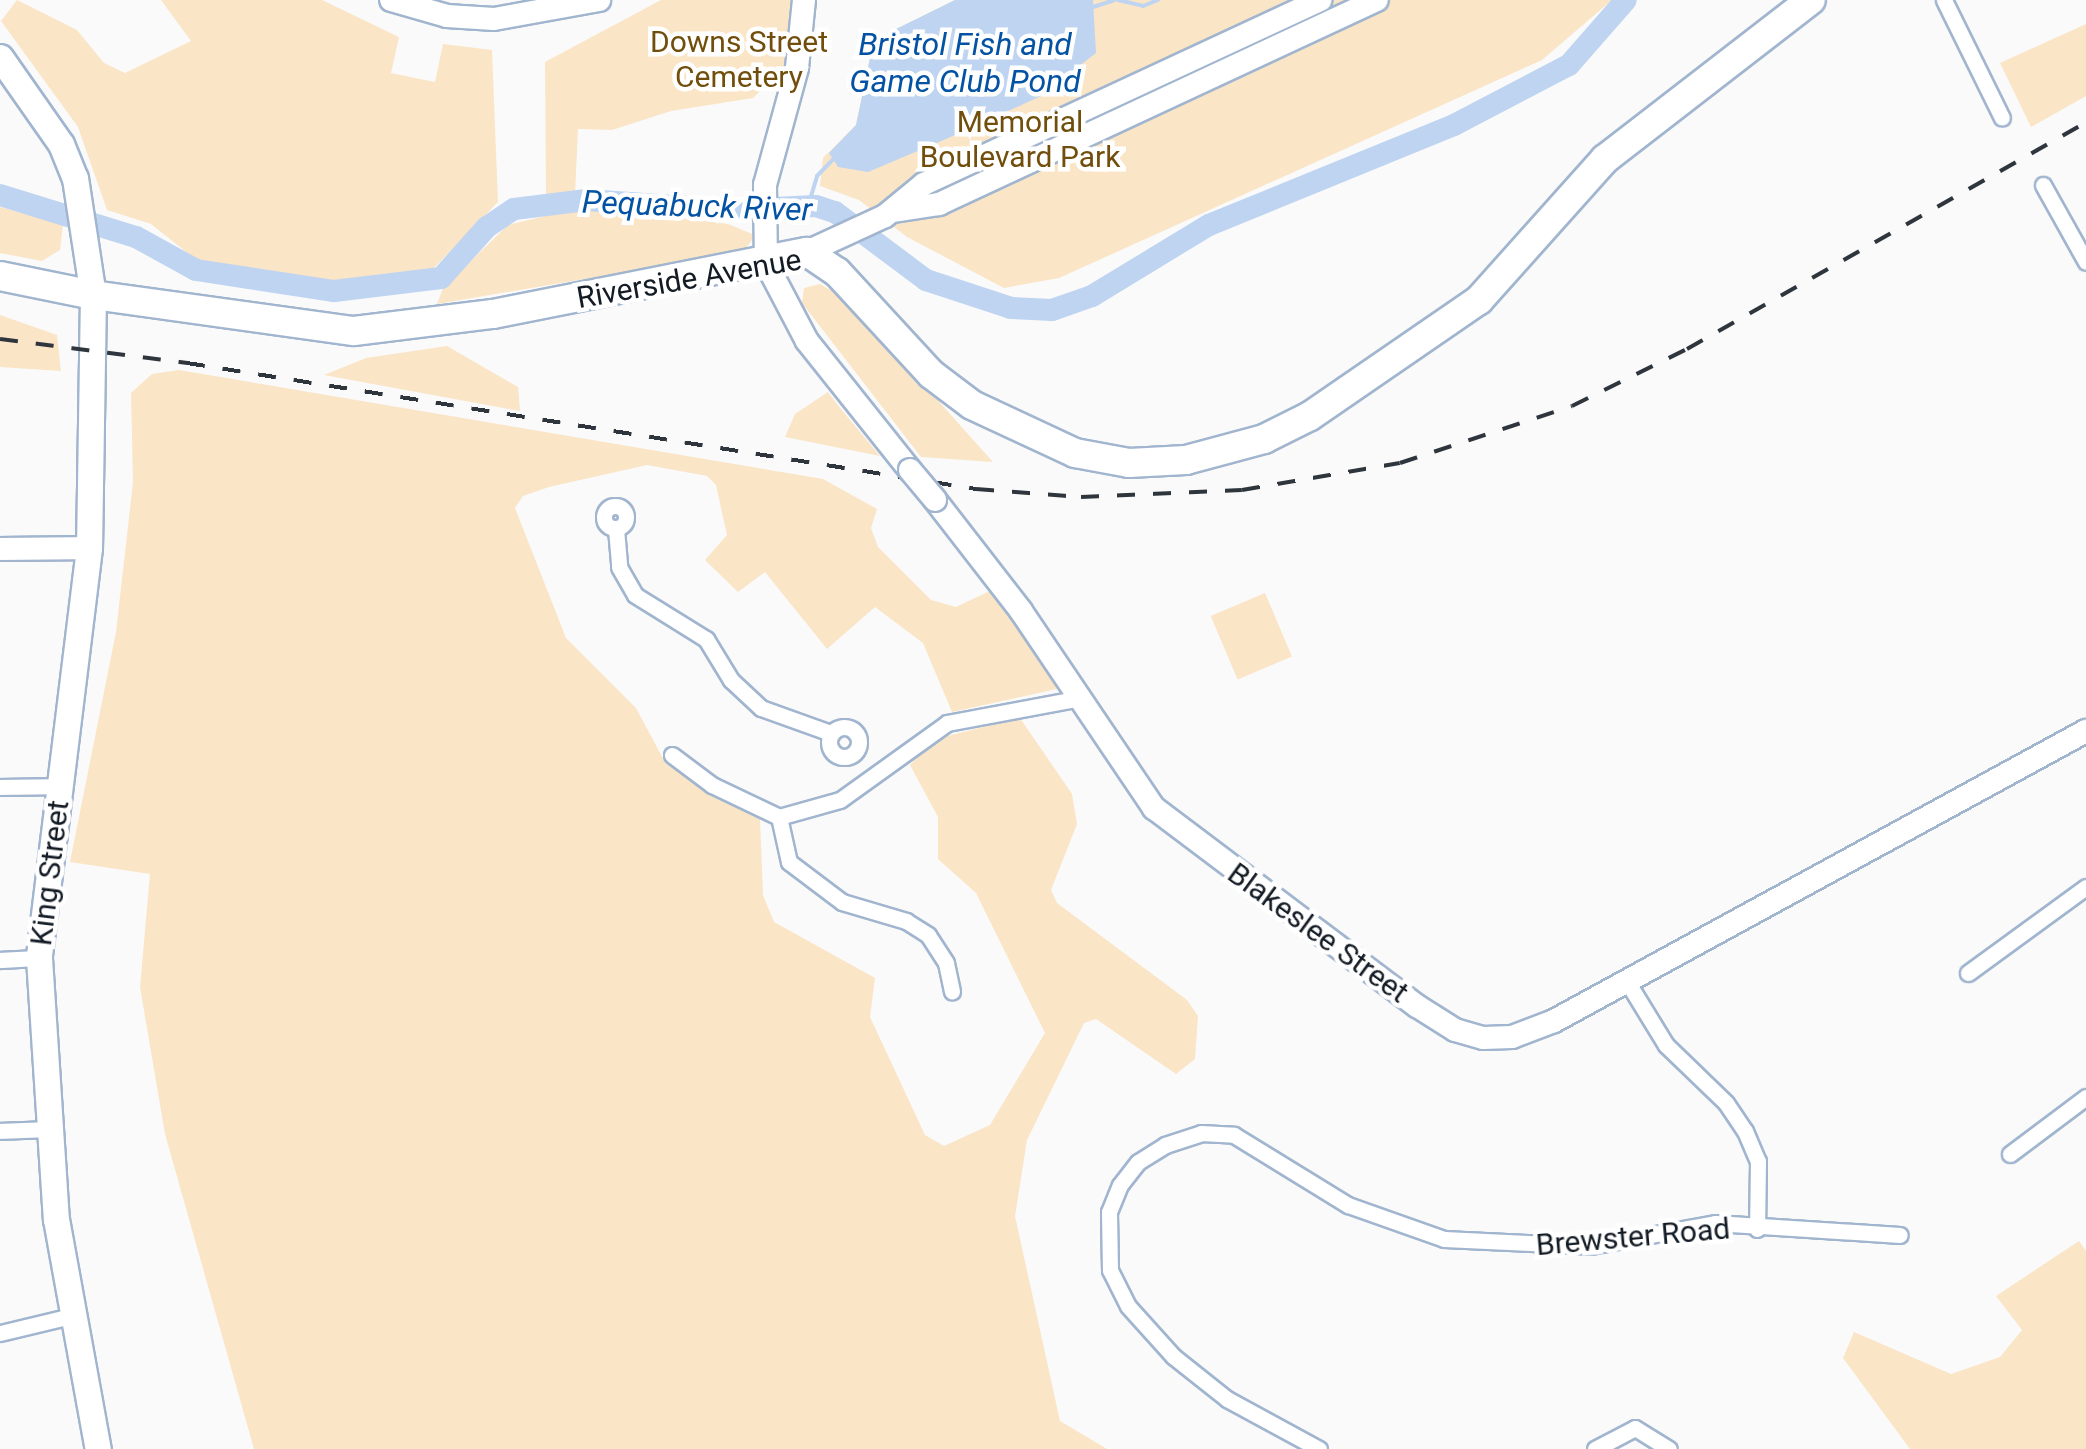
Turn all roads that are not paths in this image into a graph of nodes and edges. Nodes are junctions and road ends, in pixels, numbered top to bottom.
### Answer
1 (390, 0) edge
2 (599, 0) edge
3 (804, 0) edge
4 (1320, 0) edge
5 (1377, 0) edge
6 (1811, 0) edge
7 (1944, 0) edge
8 (0, 57) edge
9 (2002, 118) dead end
10 (2043, 185) dead end
11 (890, 214) junction
12 (807, 252) junction
13 (2086, 262) edge
14 (766, 263) junction
15 (0, 276) edge
16 (93, 295) junction
17 (616, 529) dead end
18 (89, 548) junction
19 (0, 550) edge
20 (1081, 698) junction
21 (2086, 731) edge
22 (672, 755) dead end
23 (876, 771) junction
24 (61, 786) junction
25 (0, 787) edge
26 (780, 817) junction
27 (2086, 887) edge
28 (39, 958) junction
29 (0, 960) edge
30 (1968, 973) dead end
31 (1628, 982) junction
32 (952, 991) dead end
33 (2086, 1098) edge
34 (49, 1129) junction
35 (0, 1131) edge
36 (2010, 1154) dead end
37 (1758, 1229) junction
38 (1900, 1235) dead end
39 (71, 1316) junction
40 (0, 1332) edge
41 (98, 1449) edge
42 (1318, 1449) edge
43 (1595, 1449) edge
44 (1669, 1449) edge

1 - 2 street
3 - 14 street
4 - 11 street
5 - 11 street
6 - 12 highway, Riverside Avenue
7 - 9 street
8 - 16 main road, King Street
10 - 13 street
11 - 12 street
12 - 14 highway, Riverside Avenue
14 - 16 highway, Riverside Avenue
14 - 20 street, Blakeslee Street, bridge
15 - 16 highway, Riverside Avenue
16 - 18 main road, King Street
17 - 23 street
18 - 19 street
18 - 24 main road, King Street
20 - 23 street
20 - 31 street, Blakeslee Street
21 - 31 street, Blakeslee Street
22 - 26 street
23 - 26 street
24 - 25 street
24 - 28 main road, King Street
26 - 32 street
27 - 30 street
28 - 29 street
28 - 34 main road, King Street
31 - 37 street
33 - 36 street
34 - 35 street
34 - 39 main road, King Street
37 - 38 street, Brewster Road
37 - 42 street, Brewster Road
39 - 40 street
39 - 41 main road, King Street
43 - 44 street

